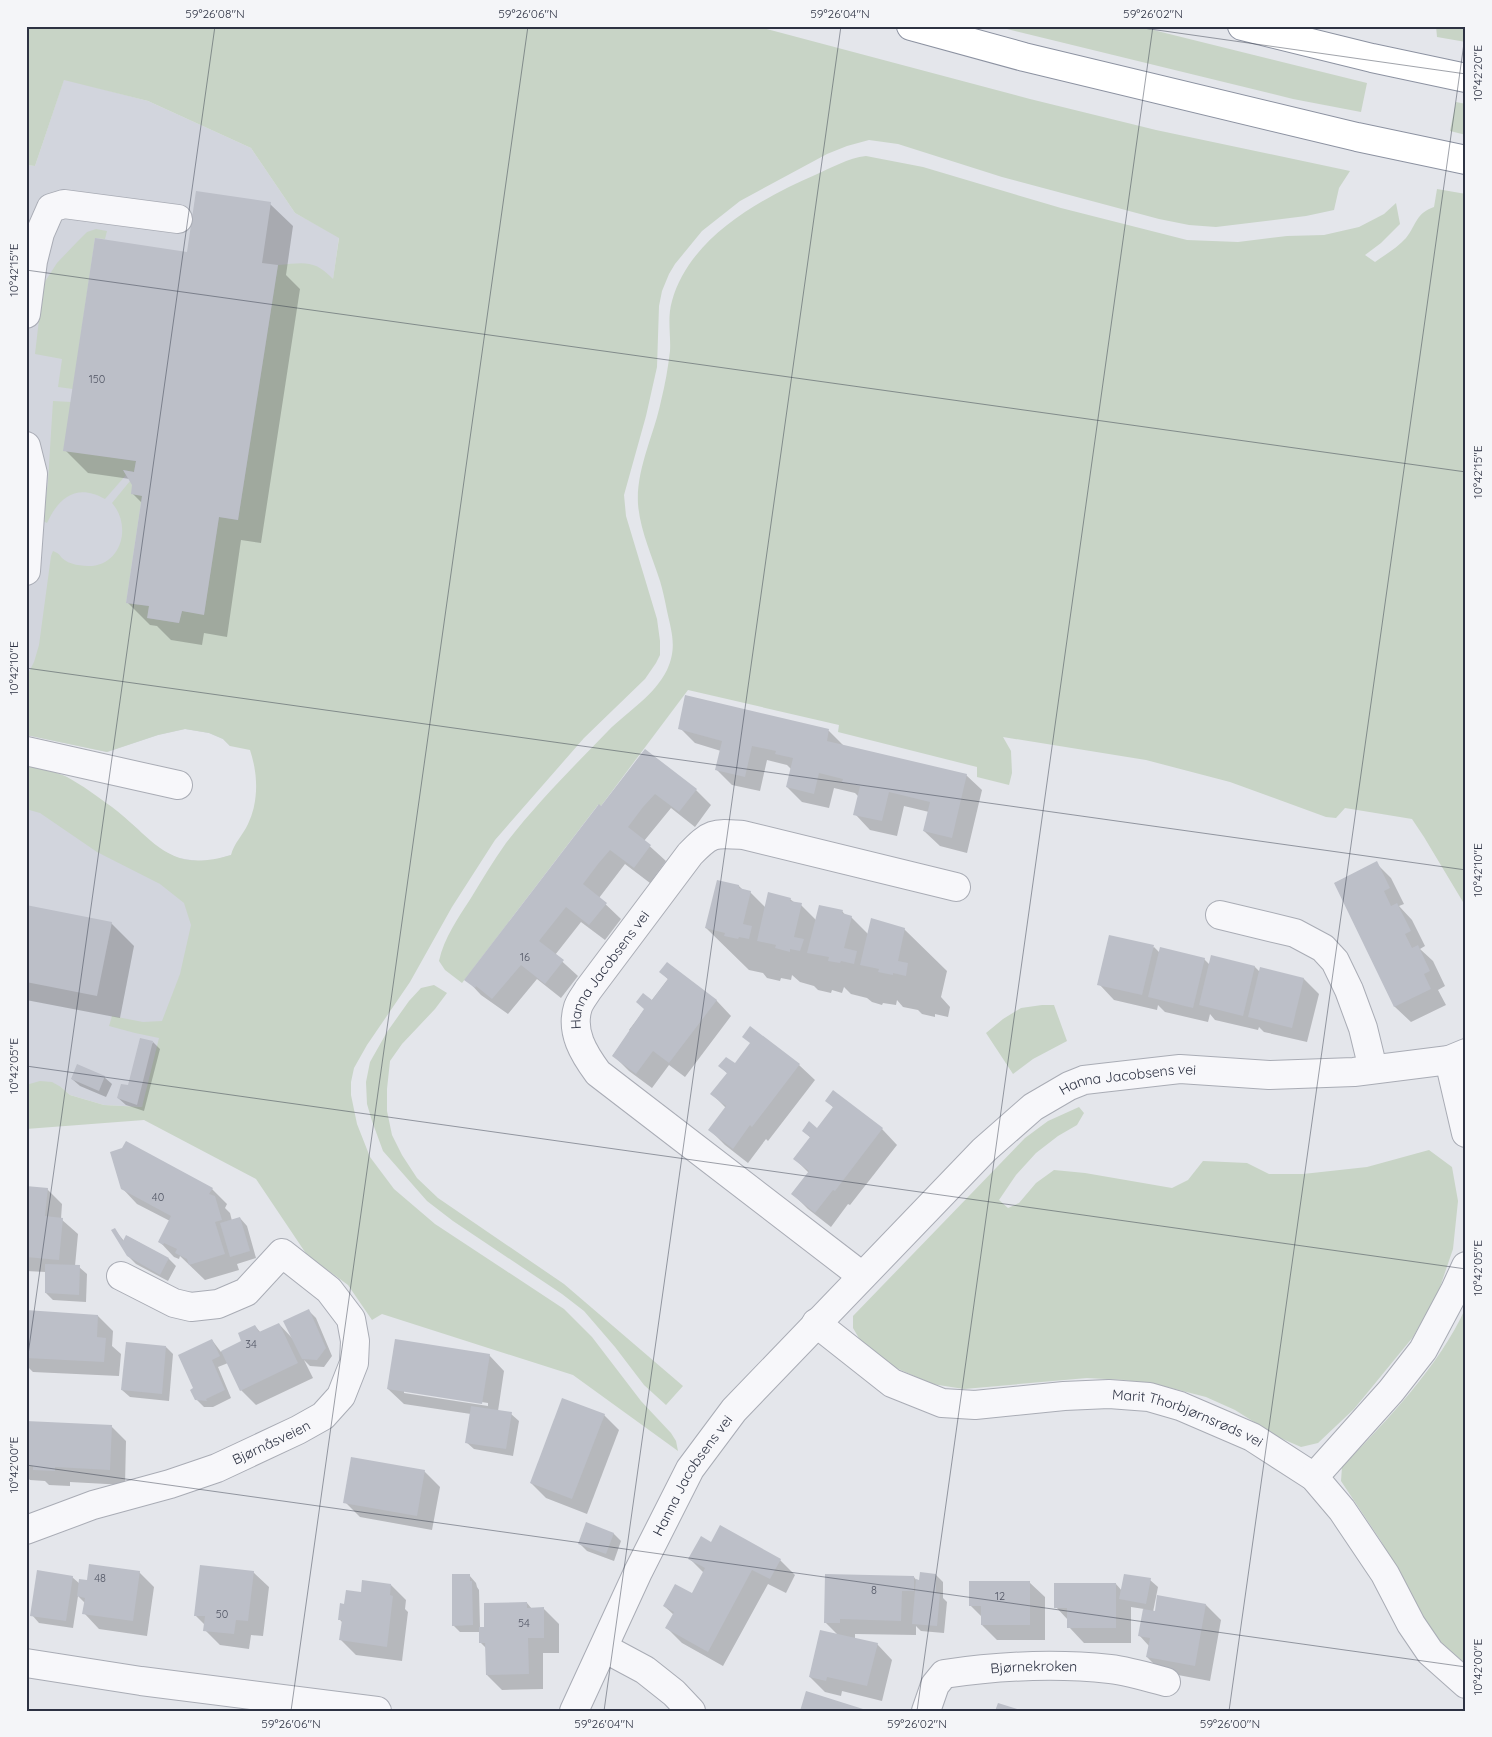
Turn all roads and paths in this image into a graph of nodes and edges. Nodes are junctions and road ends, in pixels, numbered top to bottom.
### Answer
1 (911, 26) edge
2 (1242, 26) edge
3 (1463, 77) edge
4 (1455, 158) edge
5 (178, 219) dead end
6 (26, 314) edge
7 (26, 446) edge
8 (26, 571) edge
9 (26, 751) edge
10 (178, 785) dead end
11 (956, 887) dead end
12 (1220, 915) dead end
13 (1457, 1057) edge
14 (1373, 1069) junction
15 (1466, 1133) edge
16 (1466, 1266) edge
17 (121, 1276) dead end
18 (862, 1276) junction
19 (816, 1323) junction
20 (1314, 1477) junction
21 (26, 1530) edge
22 (604, 1648) junction
23 (26, 1663) edge
24 (1166, 1682) dead end
25 (1466, 1684) edge
26 (377, 1711) edge
27 (574, 1711) edge
28 (691, 1711) edge
29 (926, 1711) edge

1 - 4 highway
2 - 3 highway
5 - 6 street
7 - 8 street
9 - 10 street
11 - 18 street, Hanna Jacobsens vei
12 - 14 street
13 - 14 street, Hanna Jacobsens vei
13 - 15 street
14 - 18 street, Hanna Jacobsens vei
16 - 20 street
17 - 21 street, Bjørnåsveien
18 - 19 street, Hanna Jacobsens vei
19 - 20 street, Marit Thorbjørnsrøds vei
19 - 22 street, Hanna Jacobsens vei
20 - 25 street, Marit Thorbjørnsrøds vei
22 - 27 street, Hanna Jacobsens vei
22 - 28 street
23 - 26 street
24 - 29 street, Bjørnekroken

